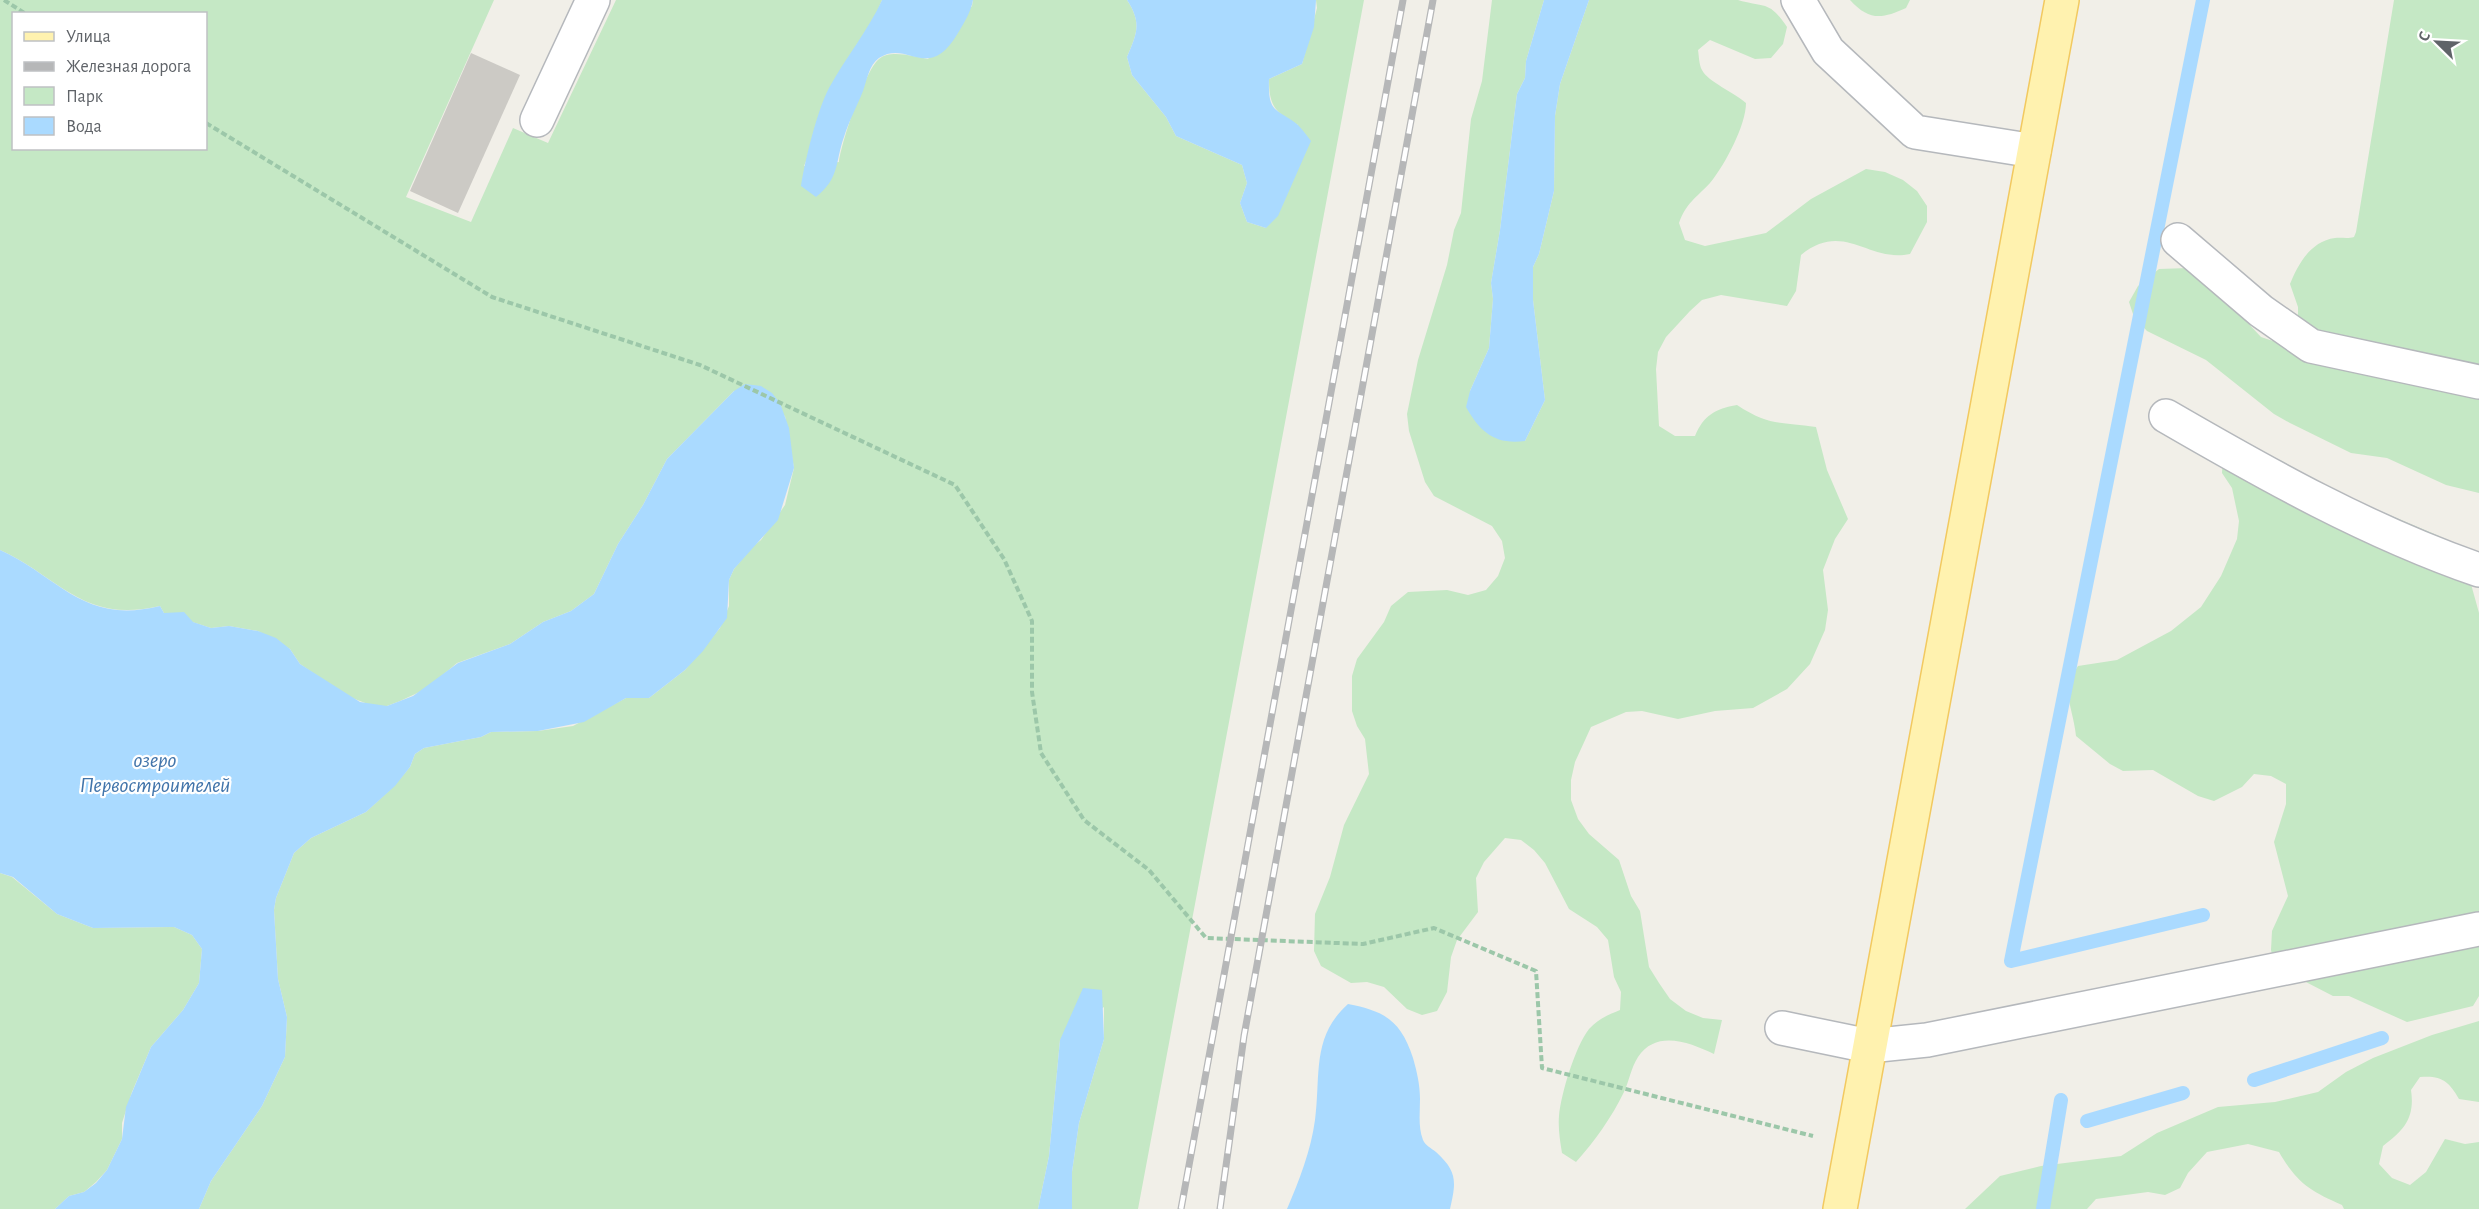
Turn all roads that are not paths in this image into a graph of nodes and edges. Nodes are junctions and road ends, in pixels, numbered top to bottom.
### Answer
1 (594, 0) edge
2 (1798, 0) edge
3 (2062, 0) edge
4 (537, 120) dead end
5 (2034, 151) junction
6 (2178, 240) dead end
7 (2479, 382) edge
8 (2166, 416) dead end
9 (2479, 570) edge
10 (2479, 929) edge
11 (1782, 1028) dead end
12 (1869, 1046) junction
13 (1840, 1209) edge

1 - 4 street
2 - 5 street
3 - 5 main road
5 - 12 main road
6 - 7 street
8 - 9 street
10 - 12 street
11 - 12 street
12 - 13 main road

